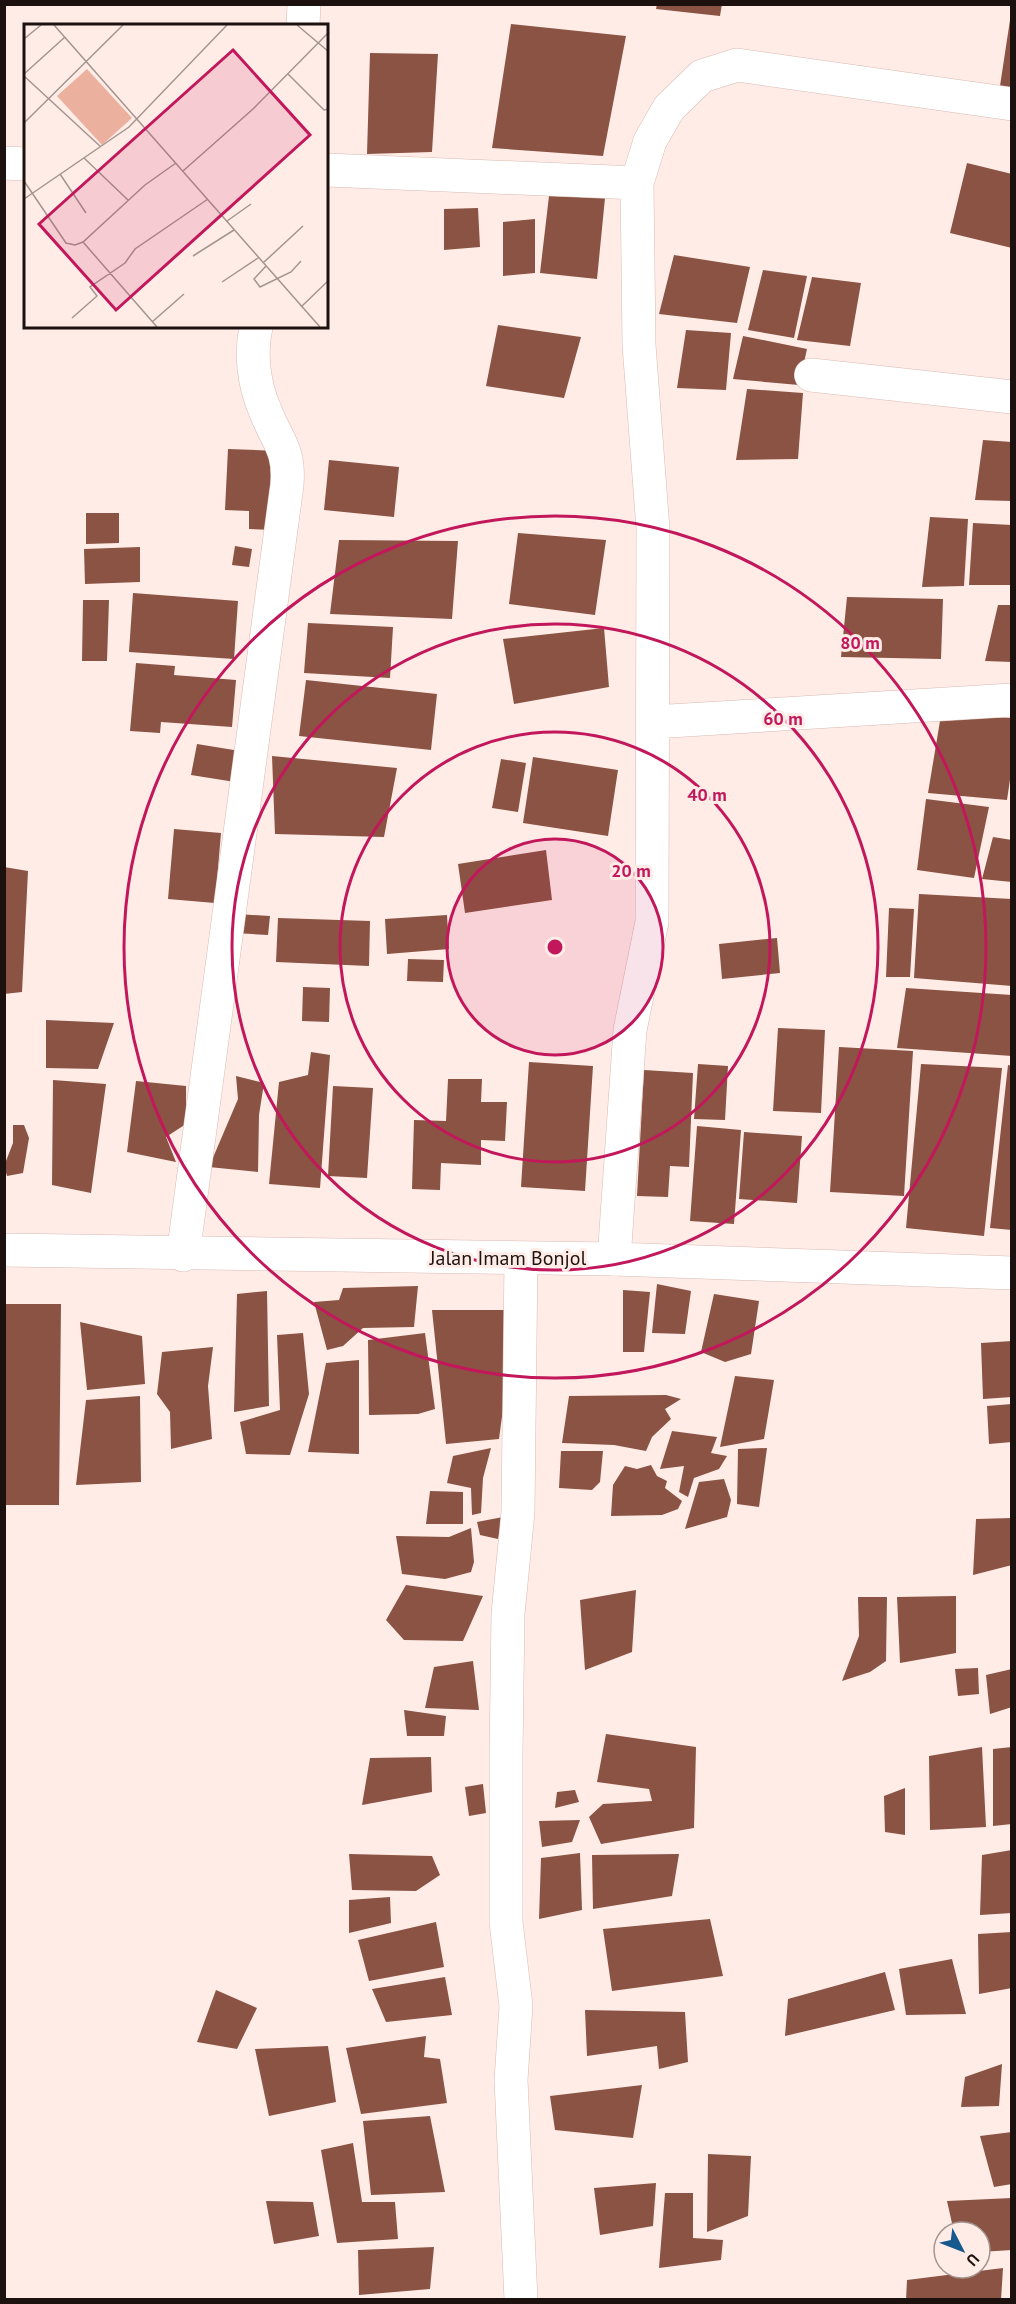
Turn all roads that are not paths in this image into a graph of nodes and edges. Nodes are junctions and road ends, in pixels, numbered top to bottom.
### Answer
1 (304, 4) edge
2 (303, 24) edge
3 (1011, 105) edge
4 (4, 163) edge
5 (24, 164) edge
6 (328, 171) edge
7 (637, 183) junction
8 (256, 328) edge
9 (811, 375) dead end
10 (1011, 397) edge
11 (1011, 700) edge
12 (653, 722) junction
13 (4, 1250) edge
14 (183, 1255) junction
15 (521, 1259) junction
16 (614, 1259) junction
17 (1011, 1273) edge
18 (521, 2300) edge

1 - 2 street
3 - 7 street
4 - 5 street
6 - 7 street
7 - 12 street
8 - 14 street
9 - 10 street
11 - 12 street
12 - 16 street
13 - 14 street, Jalan Imam Bonjol
14 - 15 street, Jalan Imam Bonjol
15 - 16 street, Jalan Imam Bonjol
15 - 18 street
16 - 17 street, Jalan Imam Bonjol

